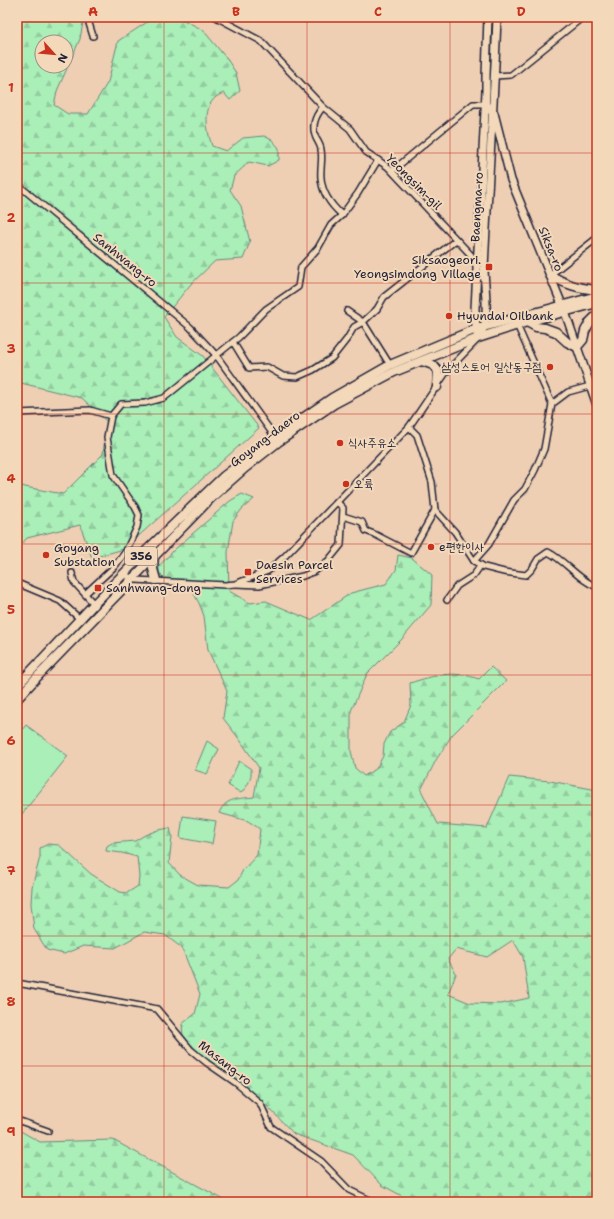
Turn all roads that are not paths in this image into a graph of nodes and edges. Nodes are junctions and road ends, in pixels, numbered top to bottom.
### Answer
1 (87, 17) edge
2 (216, 17) edge
3 (488, 17) edge
4 (497, 17) edge
5 (583, 17) edge
6 (93, 36) dead end
7 (495, 76) junction
8 (485, 104) junction
9 (324, 107) junction
10 (494, 113) junction
11 (378, 160) junction
12 (392, 171) junction
13 (17, 184) edge
14 (342, 215) junction
15 (597, 238) edge
16 (456, 240) junction
17 (478, 269) junction
18 (550, 275) junction
19 (597, 290) edge
20 (597, 296) edge
21 (597, 303) edge
22 (563, 309) junction
23 (347, 311) dead end
24 (597, 314) edge
25 (363, 322) junction
26 (527, 322) junction
27 (517, 325) junction
28 (484, 328) junction
29 (476, 329) junction
30 (478, 338) junction
31 (233, 342) junction
32 (577, 348) junction
33 (216, 355) junction
34 (422, 360) junction
35 (390, 365) junction
36 (590, 386) junction
37 (437, 387) junction
38 (552, 404) junction
39 (597, 405) edge
40 (17, 413) edge
41 (111, 416) junction
42 (409, 427) junction
43 (275, 437) junction
44 (337, 502) junction
45 (435, 510) junction
46 (343, 516) junction
47 (154, 555) junction
48 (474, 561) junction
49 (481, 565) junction
50 (72, 573) dead end
51 (123, 574) junction
52 (133, 578) junction
53 (156, 580) junction
54 (17, 583) edge
55 (235, 584) junction
56 (597, 587) edge
57 (85, 594) junction
58 (447, 600) dead end
59 (94, 604) junction
60 (80, 618) junction
61 (17, 686) edge
62 (17, 699) edge
63 (17, 983) edge
64 (17, 1120) edge
65 (48, 1131) dead end
66 (374, 1202) edge

1 - 6 street
2 - 9 street, Yeongsim-gil
3 - 8 main road, Baengma-ro
4 - 7 main road, Baengma-ro
5 - 7 street
7 - 10 main road, Baengma-ro
8 - 10 main road
8 - 12 street
8 - 17 main road, Baengma-ro
9 - 11 street, Yeongsim-gil
9 - 14 street
10 - 18 main road, Siksa-ro
10 - 28 main road, Baengma-ro
11 - 12 street, Yeongsim-gil
11 - 14 street
12 - 16 street, Yeongsim-gil
13 - 33 street, Sanhwang-ro
14 - 31 street
15 - 18 street
16 - 17 street, Yeongsim-gil
16 - 25 street
17 - 29 main road, Baengma-ro
18 - 19 main road
18 - 22 main road, Siksa-ro
20 - 22 main road, Goyang-daero / 356
21 - 22 main road, Goyang-daero / 356
22 - 26 main road, Goyang-daero / 356
22 - 28 main road, Goyang-daero / 356
22 - 32 main road, Siksa-ro
23 - 25 street
24 - 32 main road
25 - 31 street
25 - 35 street
26 - 27 main road, Goyang-daero / 356
26 - 32 main road
27 - 30 main road, Goyang-daero / 356
27 - 38 street
28 - 29 main road, Goyang-daero / 356
28 - 30 main road, Baengma-ro
29 - 30 main road, Baengma-ro
29 - 35 main road, Goyang-daero / 356
30 - 34 main road, Goyang-daero / 356
30 - 37 street
31 - 33 street
32 - 36 main road, Siksa-ro
33 - 41 street
33 - 43 street, Sanhwang-ro
34 - 37 main road
34 - 47 main road, Goyang-daero / 356
35 - 43 main road, Goyang-daero / 356
36 - 38 street
36 - 39 main road, Siksa-ro
37 - 42 street
38 - 48 street
40 - 41 street
41 - 57 street
42 - 44 street
42 - 45 street
43 - 51 main road, Goyang-daero / 356
44 - 46 street
44 - 55 street
45 - 46 street
45 - 48 street
46 - 55 street
47 - 52 main road, Goyang-daero / 356
47 - 53 main road
48 - 49 street
49 - 56 street
49 - 58 street
50 - 57 street
51 - 52 street
51 - 59 main road, Goyang-daero / 356
52 - 53 street
52 - 62 main road, Goyang-daero / 356
53 - 55 street
54 - 60 street
57 - 59 street
59 - 60 main road, Goyang-daero / 356
60 - 61 main road, Goyang-daero / 356
63 - 66 street, Masang-ro
64 - 65 street

